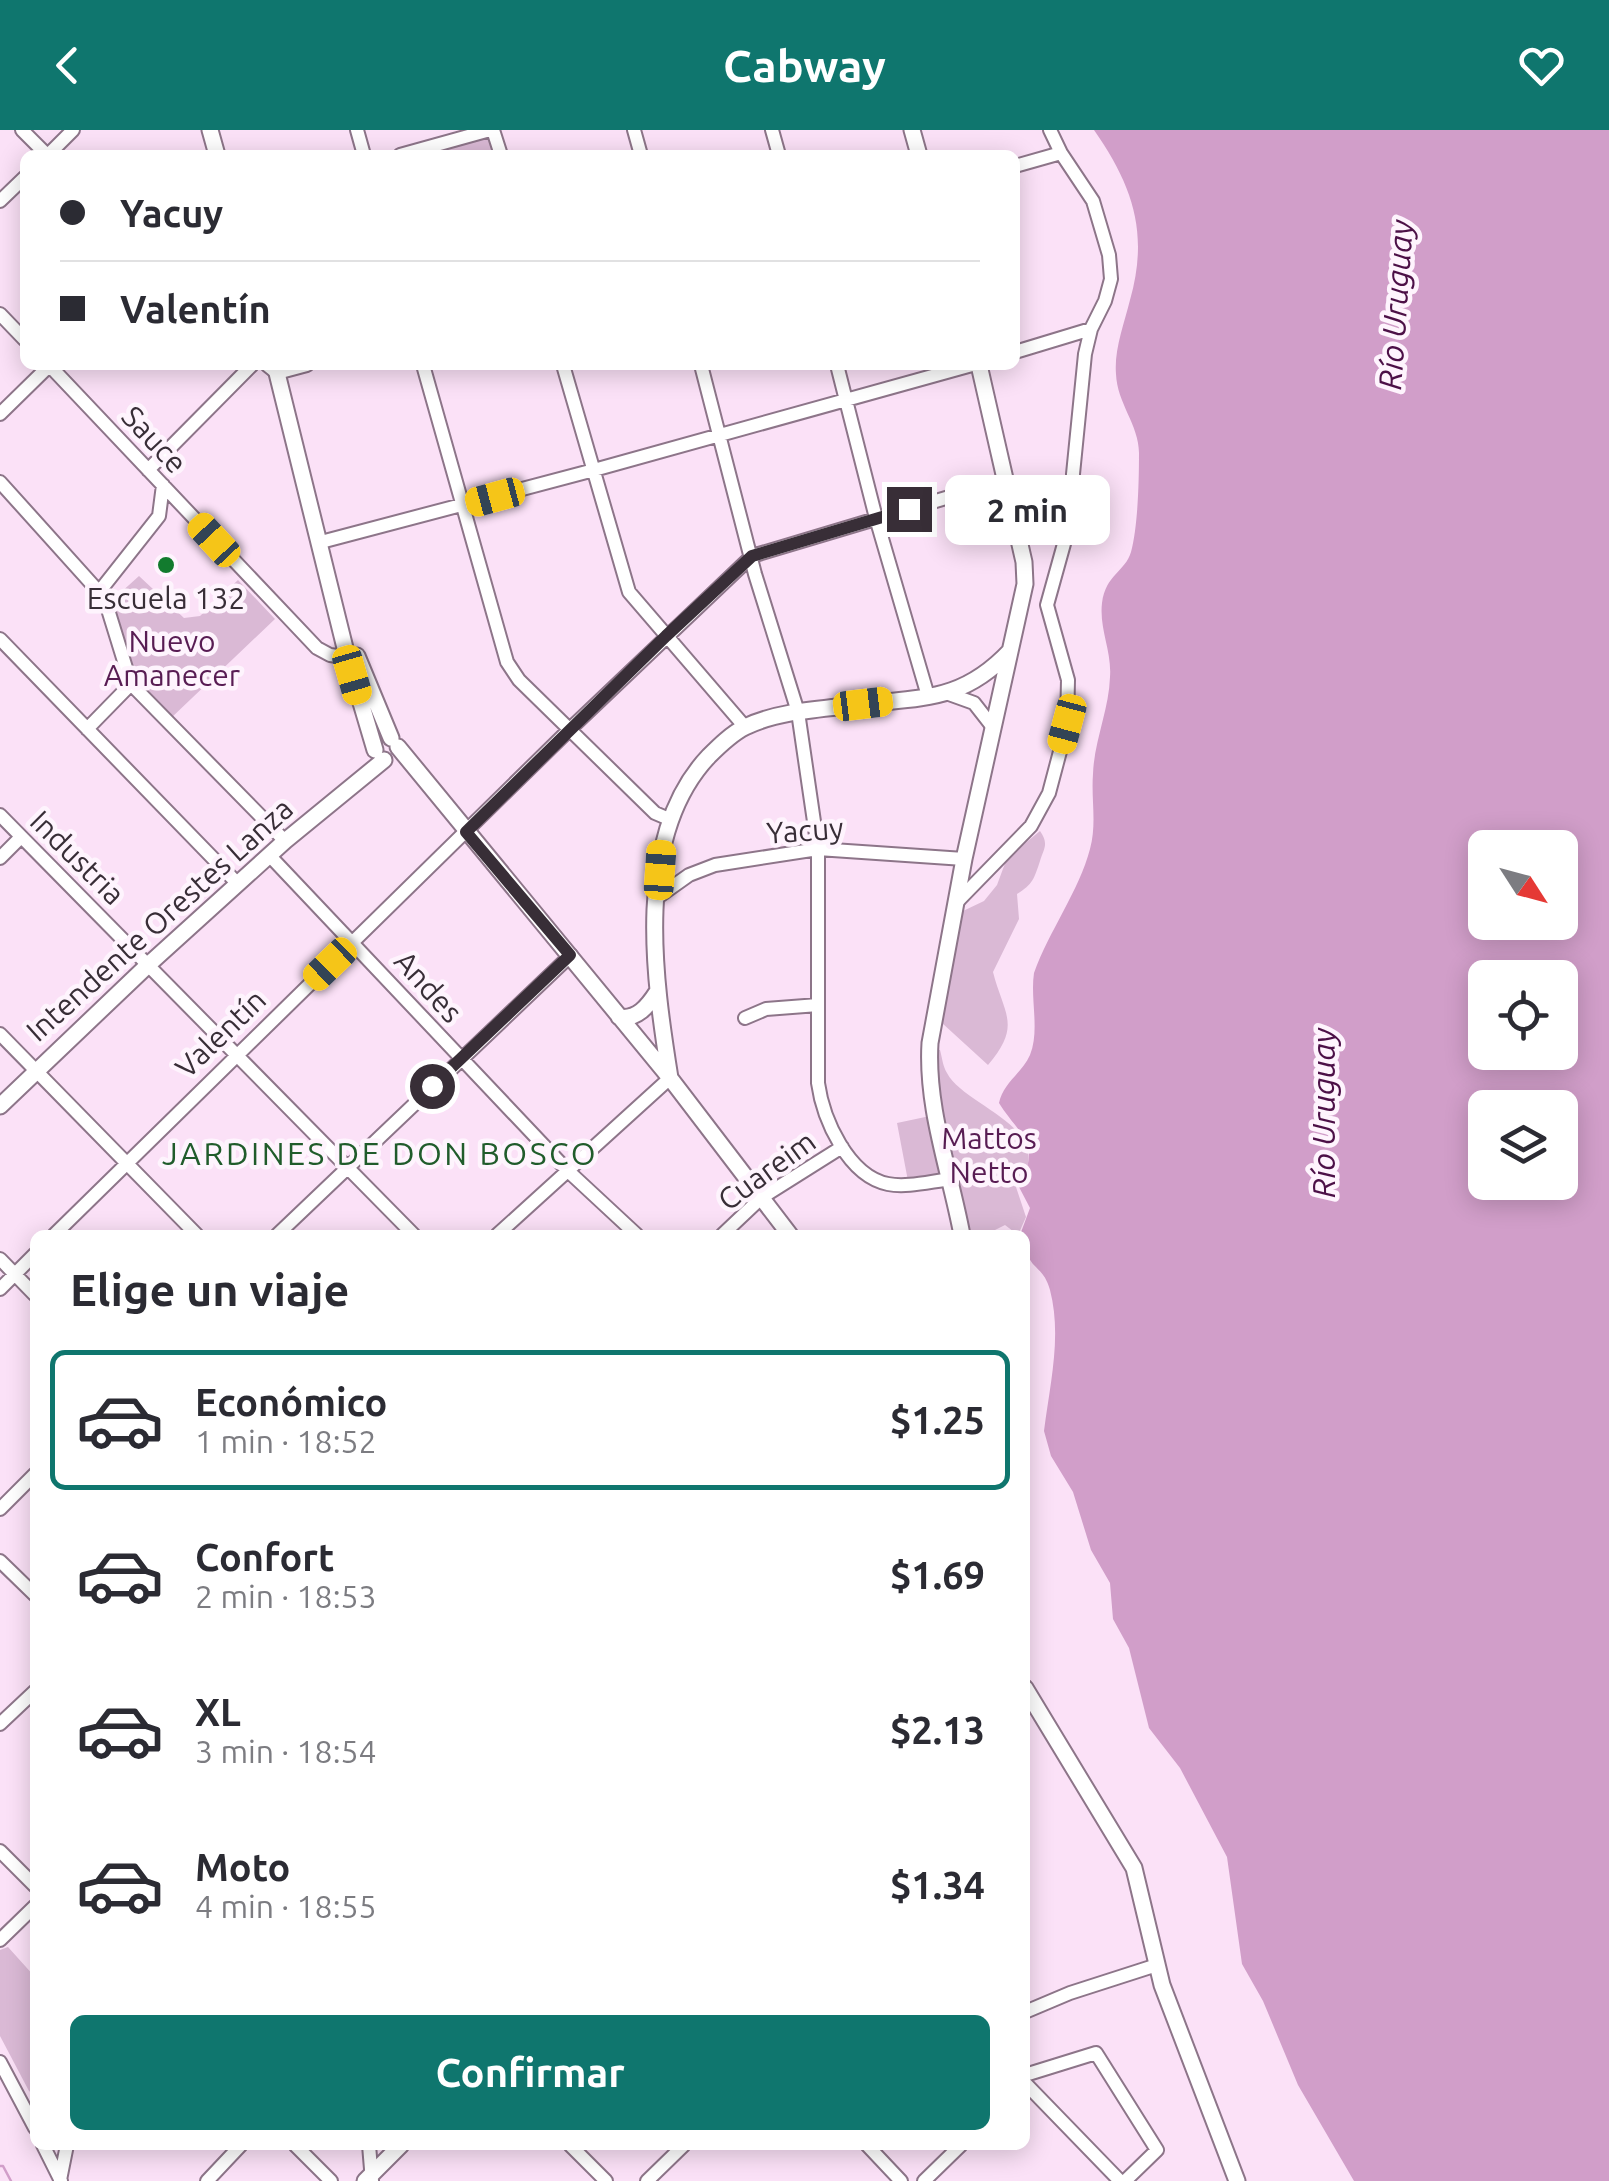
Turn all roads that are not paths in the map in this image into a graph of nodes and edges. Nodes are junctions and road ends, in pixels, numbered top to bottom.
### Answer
1 (22, 130) edge
2 (73, 130) edge
3 (492, 130) edge
4 (1050, 130) edge
5 (42, 150) edge
6 (52, 150) edge
7 (418, 150) edge
8 (1061, 153) junction
9 (1020, 165) edge
10 (20, 182) edge
11 (0, 201) edge
12 (0, 314) edge
13 (1091, 329) junction
14 (20, 335) edge
15 (1020, 350) edge
16 (44, 370) edge
17 (54, 370) edge
18 (247, 370) edge
19 (274, 370) edge
20 (424, 370) edge
21 (564, 370) edge
22 (702, 370) edge
23 (838, 370) edge
24 (958, 370) edge
25 (977, 370) edge
26 (847, 400) junction
27 (0, 414) edge
28 (720, 434) junction
29 (148, 470) junction
30 (594, 470) junction
31 (1006, 480) junction
32 (0, 482) edge
33 (163, 485) junction
34 (462, 506) junction
35 (876, 518) junction
36 (322, 547) junction
37 (752, 556) junction
38 (99, 592) junction
39 (666, 636) junction
40 (0, 638) edge
41 (1012, 648) junction
42 (352, 658) junction
43 (131, 684) junction
44 (949, 694) junction
45 (928, 696) junction
46 (798, 712) junction
47 (745, 726) junction
48 (992, 726) junction
49 (88, 728) junction
50 (570, 729) junction
51 (386, 751) junction
52 (0, 815) edge
53 (668, 818) junction
54 (466, 832) junction
55 (22, 837) junction
56 (285, 841) junction
57 (818, 849) junction
58 (269, 855) junction
59 (0, 858) edge
60 (964, 859) junction
61 (238, 884) junction
62 (658, 898) junction
63 (956, 904) junction
64 (353, 941) junction
65 (570, 955) junction
66 (148, 965) junction
67 (657, 992) junction
68 (818, 1004) junction
69 (620, 1017) junction
70 (745, 1018) dead end
71 (0, 1034) edge
72 (236, 1054) junction
73 (460, 1059) junction
74 (35, 1070) junction
75 (670, 1078) junction
76 (0, 1106) edge
77 (842, 1147) junction
78 (126, 1162) junction
79 (347, 1167) junction
80 (567, 1170) junction
81 (952, 1179) junction
82 (761, 1198) junction
83 (59, 1230) edge
84 (192, 1230) edge
85 (281, 1230) edge
86 (409, 1230) edge
87 (503, 1230) edge
88 (632, 1230) edge
89 (727, 1230) edge
90 (786, 1230) edge
91 (961, 1230) edge
92 (0, 1259) edge
93 (30, 1259) edge
94 (15, 1274) junction
95 (0, 1289) edge
96 (30, 1290) edge
97 (30, 1479) edge
98 (0, 1509) edge
99 (0, 1561) edge
100 (30, 1591) edge
101 (30, 1695) edge
102 (1030, 1696) edge
103 (0, 1724) edge
104 (0, 1850) edge
105 (30, 1881) edge
106 (30, 1911) edge
107 (0, 1940) edge
108 (1157, 1965) junction
109 (1030, 2010) edge
110 (0, 2062) edge
111 (1030, 2077) edge
112 (1030, 2084) edge
113 (30, 2116) edge
114 (45, 2150) edge
115 (66, 2150) edge
116 (237, 2150) edge
117 (300, 2150) edge
118 (369, 2150) edge
119 (396, 2150) edge
120 (575, 2150) edge
121 (679, 2150) edge
122 (872, 2150) edge
123 (956, 2150) edge
124 (1225, 2154) junction
125 (369, 2179) edge
126 (60, 2180) edge
127 (206, 2181) edge
128 (331, 2181) edge
129 (606, 2181) edge
130 (647, 2181) edge
131 (902, 2181) edge
132 (924, 2181) edge
133 (1123, 2181) edge
134 (1228, 2181) edge
135 (1236, 2181) edge

1 - 5 street
2 - 6 street
3 - 7 street
4 - 8 street
8 - 9 street
8 - 13 street
10 - 11 street
12 - 14 street
13 - 15 street
13 - 63 street
16 - 27 street
17 - 29 street, Sauce
18 - 29 street
19 - 36 street
20 - 34 street
21 - 30 street
22 - 28 street
23 - 26 street
24 - 26 street
25 - 31 street
26 - 28 street
26 - 35 street
28 - 30 street
28 - 37 street
29 - 33 street, Sauce
30 - 34 street
30 - 39 street
31 - 35 street, Valentín
31 - 41 street
32 - 38 street
33 - 38 street
33 - 42 street, Sauce
34 - 36 street
34 - 50 street
35 - 37 street, Valentín
35 - 45 street
36 - 42 street
37 - 39 street, Valentín
37 - 46 street
38 - 43 street
39 - 47 street
39 - 50 street, Valentín
40 - 49 street
41 - 44 street
41 - 48 street
42 - 51 street
43 - 49 street
43 - 56 street
44 - 45 street
44 - 48 street
45 - 46 street
46 - 47 street
46 - 57 street
47 - 53 street
48 - 60 street
49 - 61 street
50 - 53 street
50 - 54 street, Valentín
51 - 54 street
51 - 56 street, Intendente Orestes Lanza
52 - 55 street, Industria
53 - 62 street
54 - 64 street, Valentín
54 - 65 street
55 - 59 street
55 - 66 street, Industria
56 - 58 street, Intendente Orestes Lanza
57 - 60 street, Yacuy
57 - 62 street, Yacuy
57 - 68 street
58 - 61 street, Intendente Orestes Lanza
58 - 64 street, Andes
60 - 63 street
61 - 66 street, Intendente Orestes Lanza
62 - 67 street
63 - 81 street
64 - 72 street, Valentín
64 - 73 street, Andes
65 - 69 street
65 - 73 street
66 - 72 street, Industria
66 - 74 street, Intendente Orestes Lanza
67 - 69 street
67 - 75 street
68 - 70 street
68 - 77 street
69 - 75 street
71 - 74 street
72 - 78 street, Valentín
72 - 79 street, Industria
73 - 79 street
73 - 80 street, Andes
74 - 76 street, Intendente Orestes Lanza
74 - 78 street
75 - 80 street
75 - 82 street
77 - 81 street
77 - 82 street, Cuareim
78 - 83 street, Valentín
78 - 84 street
79 - 85 street
79 - 86 street, Industria
80 - 87 street
80 - 88 street, Andes
81 - 91 street
82 - 89 street, Cuareim
82 - 90 street
92 - 94 street
93 - 94 street
94 - 95 street
94 - 96 street
97 - 98 street
99 - 100 street
101 - 103 street
102 - 108 street
104 - 105 street
106 - 107 street
108 - 109 street
108 - 124 street
110 - 113 street
111 - 133 street
112 - 133 street
114 - 126 street
115 - 126 street
116 - 127 street
117 - 128 street
118 - 125 street
119 - 125 street
120 - 129 street
121 - 130 street
122 - 131 street
123 - 132 street
124 - 134 street
124 - 135 street

